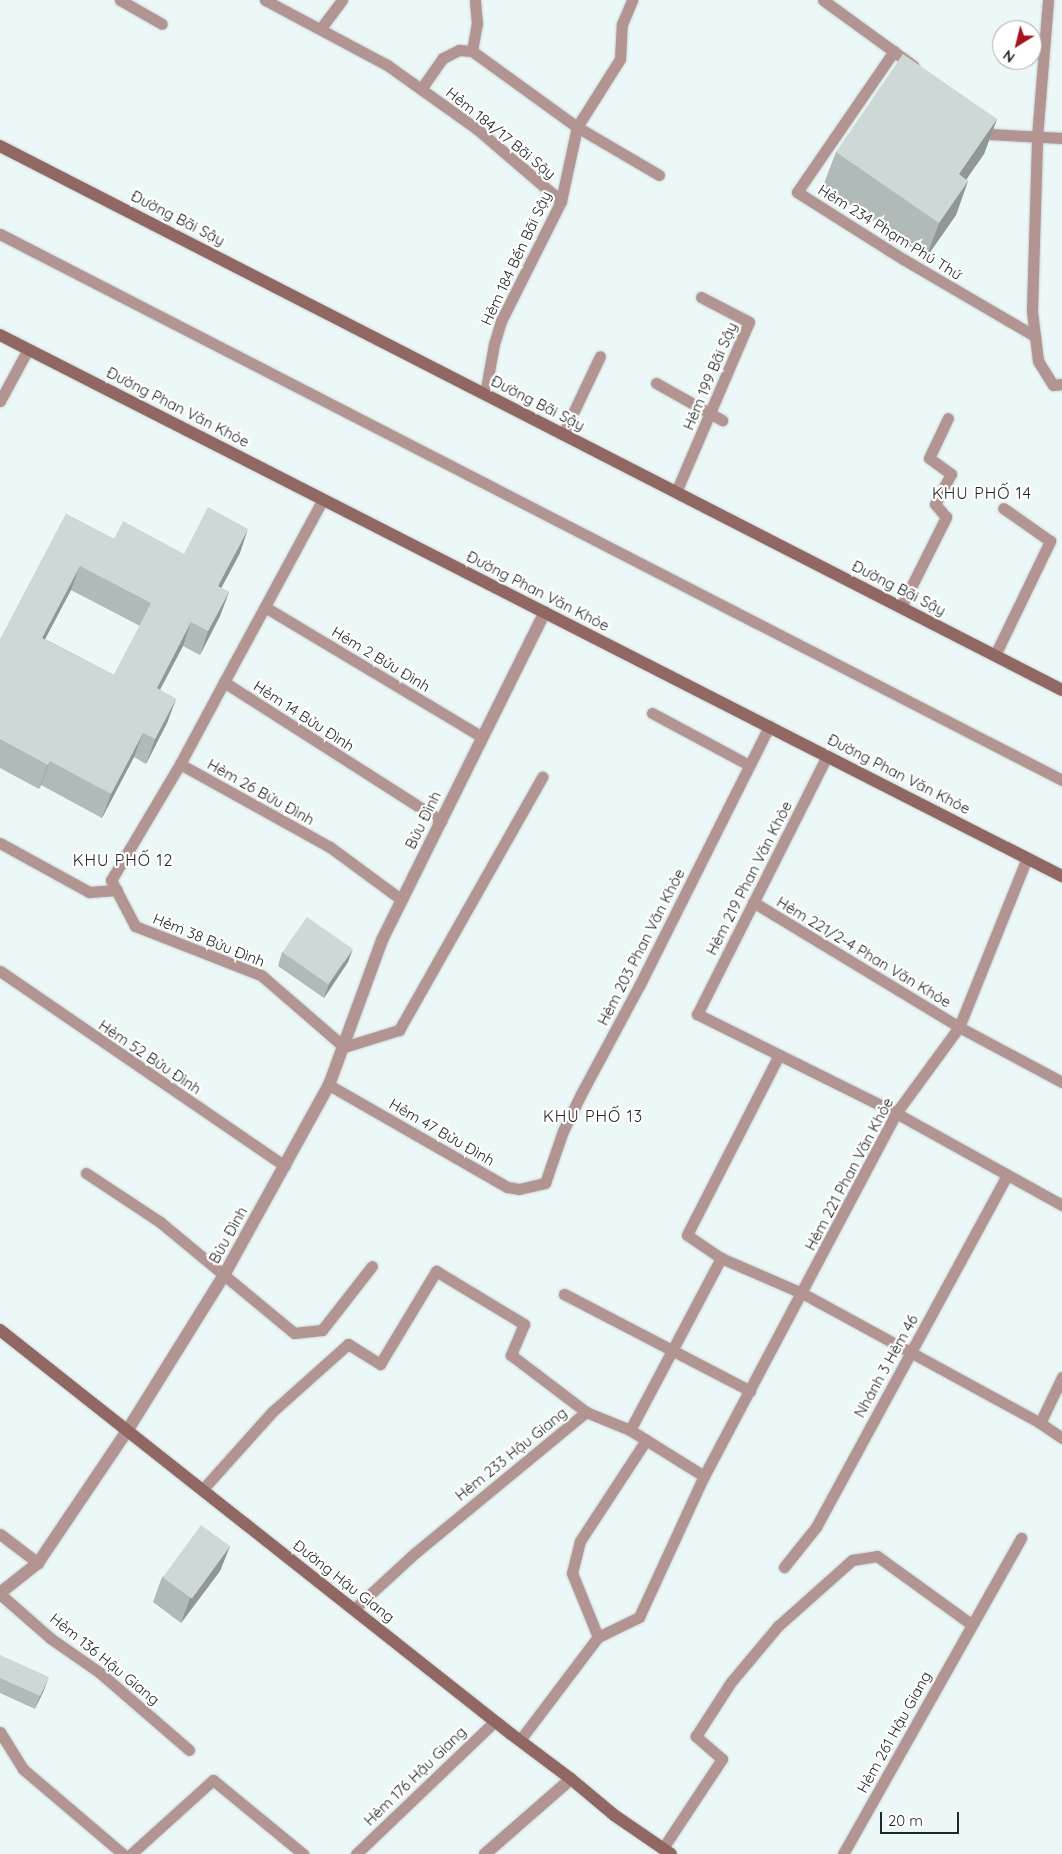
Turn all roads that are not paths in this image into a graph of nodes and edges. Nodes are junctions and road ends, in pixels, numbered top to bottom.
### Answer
1 (120, 0) edge
2 (265, 0) edge
3 (342, 0) edge
4 (475, 0) edge
5 (632, 0) edge
6 (822, 0) edge
7 (1048, 0) edge
8 (162, 24) dead end
9 (321, 28) junction
10 (472, 51) junction
11 (894, 51) junction
12 (921, 73) edge
13 (421, 89) junction
14 (969, 116) edge
15 (577, 128) junction
16 (1037, 137) junction
17 (1062, 138) edge
18 (0, 146) edge
19 (659, 175) dead end
20 (561, 201) junction
21 (0, 234) edge
22 (701, 297) dead end
23 (0, 334) edge
24 (1035, 336) junction
25 (28, 349) junction
26 (600, 356) dead end
27 (656, 383) dead end
28 (1062, 384) edge
29 (485, 394) junction
30 (0, 401) edge
31 (711, 414) junction
32 (948, 418) dead end
33 (722, 420) dead end
34 (563, 434) junction
35 (676, 492) junction
36 (323, 499) junction
37 (1004, 508) dead end
38 (265, 607) junction
39 (901, 607) junction
40 (545, 612) junction
41 (995, 655) junction
42 (224, 682) junction
43 (1062, 690) edge
44 (652, 713) dead end
45 (769, 726) junction
46 (482, 737) junction
47 (827, 756) junction
48 (180, 764) junction
49 (749, 765) junction
50 (542, 777) dead end
51 (1062, 780) edge
52 (441, 821) junction
53 (0, 843) edge
54 (1028, 858) junction
55 (1062, 876) edge
56 (116, 890) junction
57 (402, 900) junction
58 (753, 902) junction
59 (0, 971) edge
60 (959, 1027) junction
61 (344, 1047) junction
62 (780, 1055) junction
63 (1062, 1082) edge
64 (329, 1085) junction
65 (896, 1113) junction
66 (285, 1166) junction
67 (86, 1173) dead end
68 (1007, 1175) junction
69 (545, 1183) joint
70 (1062, 1205) edge
71 (721, 1258) junction
72 (372, 1266) dead end
73 (224, 1275) junction
74 (802, 1293) junction
75 (564, 1294) dead end
76 (0, 1330) edge
77 (672, 1350) junction
78 (911, 1352) junction
79 (1062, 1377) edge
80 (750, 1391) junction
81 (586, 1412) junction
82 (1040, 1424) junction
83 (630, 1430) junction
84 (127, 1431) junction
85 (1062, 1438) edge
86 (646, 1440) junction
87 (704, 1476) junction
88 (202, 1490) junction
89 (0, 1534) edge
90 (1021, 1538) dead end
91 (38, 1563) junction
92 (784, 1567) dead end
93 (0, 1593) edge
94 (354, 1609) junction
95 (971, 1624) junction
96 (598, 1637) junction
97 (494, 1721) junction
98 (0, 1732) edge
99 (520, 1740) junction
100 (189, 1750) dead end
101 (572, 1779) junction
102 (667, 1851) edge
103 (123, 1854) edge
104 (131, 1854) edge
105 (303, 1854) edge
106 (356, 1854) edge
107 (485, 1854) edge
108 (843, 1854) edge

1 - 8 lane
2 - 9 lane, Hẻm 184/17 Bãi Sậy
3 - 9 lane
4 - 10 lane
5 - 15 lane, Hẻm 184 Bến Bãi Sậy
6 - 11 lane
7 - 16 lane
9 - 13 lane, Hẻm 184/17 Bãi Sậy
10 - 13 lane, Hẻm 184/17 Bãi Sậy
10 - 15 lane
11 - 12 lane
11 - 24 lane, Hẻm 234 Phạm Phú Thứ
13 - 20 lane, Hẻm 184/17 Bãi Sậy
14 - 16 lane
15 - 19 lane
15 - 20 lane, Hẻm 184 Bến Bãi Sậy
16 - 17 lane
16 - 24 lane
18 - 29 street, Đường Bãi Sậy
20 - 29 lane, Hẻm 184 Bến Bãi Sậy
21 - 51 lane
22 - 31 lane, Hẻm 199 Bãi Sậy
23 - 25 street, Đường Phan Văn Khỏe
24 - 28 lane
25 - 30 lane
25 - 36 street, Đường Phan Văn Khỏe
26 - 34 lane
27 - 31 lane
29 - 34 street, Đường Bãi Sậy
31 - 33 lane
31 - 35 lane, Hẻm 199 Bãi Sậy
32 - 39 lane
34 - 35 street, Đường Bãi Sậy
35 - 39 street, Đường Bãi Sậy
36 - 38 lane
36 - 40 street, Đường Phan Văn Khỏe
37 - 41 lane
38 - 42 lane
38 - 46 lane, Hẻm 2 Bửu Đình
39 - 41 street, Đường Bãi Sậy
40 - 45 street, Đường Phan Văn Khỏe
40 - 46 street, Bửu Đình
41 - 43 street, Đường Bãi Sậy
42 - 48 lane
42 - 52 lane, Hẻm 14 Bửu Đình
44 - 49 lane
45 - 47 street, Đường Phan Văn Khỏe
45 - 49 lane, Hẻm 203 Phan Văn Khỏe
46 - 52 street, Bửu Đình
47 - 54 street, Đường Phan Văn Khỏe
47 - 58 lane, Hẻm 219 Phan Văn Khỏe
48 - 56 lane
48 - 57 lane, Hẻm 26 Bửu Đình
49 - 69 lane, Hẻm 203 Phan Văn Khỏe
50 - 61 lane
52 - 57 street, Bửu Đình
53 - 56 lane
54 - 55 street, Đường Phan Văn Khỏe
54 - 60 lane, Hẻm 221 Phan Văn Khỏe
56 - 61 lane, Hẻm 38 Bửu Đình
57 - 61 street, Bửu Đình
58 - 60 lane, Hẻm 221/2-4 Phan Văn Khỏe
58 - 62 lane, Hẻm 219 Phan Văn Khỏe
59 - 66 lane, Hẻm 52 Bửu Đình
60 - 63 lane, Hẻm 221/2-4 Phan Văn Khỏe
60 - 65 lane, Hẻm 221 Phan Văn Khỏe
61 - 64 street, Bửu Đình
62 - 65 lane
62 - 71 lane
64 - 66 street, Bửu Đình
64 - 69 lane, Hẻm 47 Bửu Đình
65 - 68 lane
65 - 74 lane, Hẻm 221 Phan Văn Khỏe
66 - 73 street, Bửu Đình
67 - 73 lane
68 - 70 lane
68 - 78 lane, Nhánh 3 Hẻm 46
71 - 74 lane
71 - 77 lane
72 - 73 lane
73 - 84 street, Bửu Đình
74 - 78 lane
74 - 80 lane, Hẻm 221 Phan Văn Khỏe
75 - 77 lane
76 - 84 street, Đường Hậu Giang
77 - 80 lane
77 - 83 lane
78 - 82 lane
78 - 92 lane, Nhánh 3 Hẻm 46
79 - 82 lane
80 - 87 lane, Hẻm 221 Phan Văn Khỏe
81 - 83 lane, Hẻm 233 Hậu Giang
81 - 88 lane
81 - 94 lane, Hẻm 233 Hậu Giang
82 - 85 lane
83 - 86 lane, Hẻm 233 Hậu Giang
84 - 88 street, Đường Hậu Giang
84 - 91 street, Hẻm 136 Hậu Giang
86 - 87 lane, Hẻm 233 Hậu Giang
86 - 96 lane
87 - 96 lane, Hẻm 221 Phan Văn Khỏe
88 - 94 street, Đường Hậu Giang
89 - 91 lane
90 - 95 lane, Hẻm 261 Hậu Giang
91 - 93 street, Hẻm 136 Hậu Giang
93 - 100 lane, Hẻm 136 Hậu Giang
94 - 97 street, Đường Hậu Giang
95 - 102 lane
95 - 108 lane, Hẻm 261 Hậu Giang
96 - 99 lane
97 - 99 street, Đường Hậu Giang
97 - 106 lane, Hẻm 176 Hậu Giang
98 - 103 lane
99 - 101 street, Đường Hậu Giang
101 - 102 street, Đường Hậu Giang
101 - 107 street
104 - 105 lane

